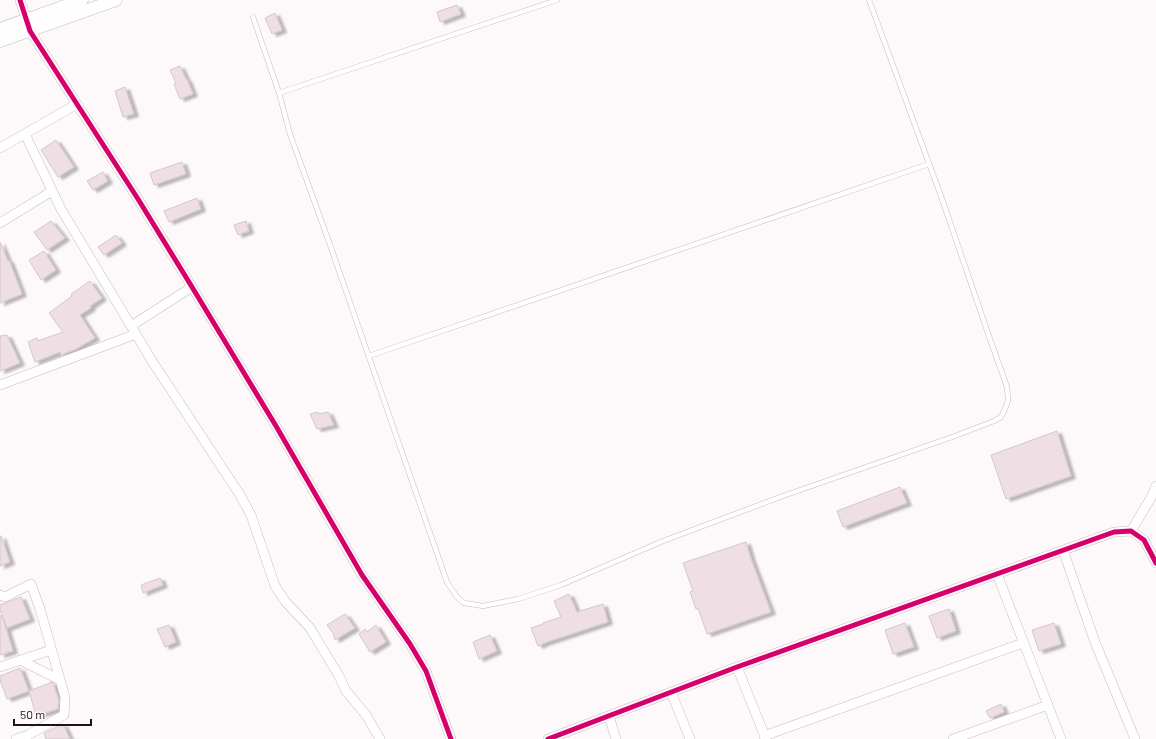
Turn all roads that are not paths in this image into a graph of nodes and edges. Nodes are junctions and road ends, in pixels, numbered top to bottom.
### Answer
1 (20, 0) edge
2 (82, 0) edge
3 (116, 0) edge
4 (557, 0) edge
5 (869, 0) edge
6 (253, 17) dead end
7 (28, 25) junction
8 (0, 29) edge
9 (0, 41) edge
10 (279, 93) junction
11 (77, 104) junction
12 (25, 134) junction
13 (0, 148) edge
14 (929, 164) junction
15 (52, 191) junction
16 (0, 223) edge
17 (192, 287) junction
18 (134, 330) junction
19 (369, 356) junction
20 (0, 385) edge
21 (1156, 486) edge
22 (1131, 531) junction
23 (1063, 550) junction
24 (1156, 563) edge
25 (997, 574) junction
26 (0, 595) edge
27 (1024, 643) junction
28 (51, 650) junction
29 (20, 660) junction
30 (0, 667) edge
31 (737, 667) junction
32 (60, 680) junction
33 (671, 692) junction
34 (1048, 706) junction
35 (608, 716) junction
36 (35, 735) edge
37 (765, 737) edge
38 (16, 739) edge
39 (380, 739) edge
40 (451, 739) edge
41 (548, 739) edge
42 (616, 739) edge
43 (690, 739) edge
44 (953, 739) edge
45 (1061, 739) edge
46 (1135, 739) edge

1 - 7 street
2 - 7 street
3 - 7 street
4 - 10 lane
5 - 14 lane
6 - 10 lane
7 - 8 street
7 - 9 street
7 - 11 street
10 - 19 lane
11 - 12 street
11 - 17 street
12 - 13 street
12 - 15 street
14 - 19 lane
14 - 19 lane
15 - 16 street
15 - 18 street
17 - 18 street
17 - 40 street
18 - 20 street
18 - 39 street
21 - 22 street
22 - 23 street
22 - 24 street
23 - 25 street
23 - 46 street
25 - 27 street
25 - 31 street
26 - 28 street
27 - 34 street
27 - 37 street
28 - 29 street
28 - 32 street
29 - 30 street
29 - 32 street
31 - 33 street
31 - 37 street
32 - 36 street
33 - 35 street
33 - 43 street
34 - 44 street
34 - 45 street
35 - 41 street
35 - 42 street
36 - 38 street

